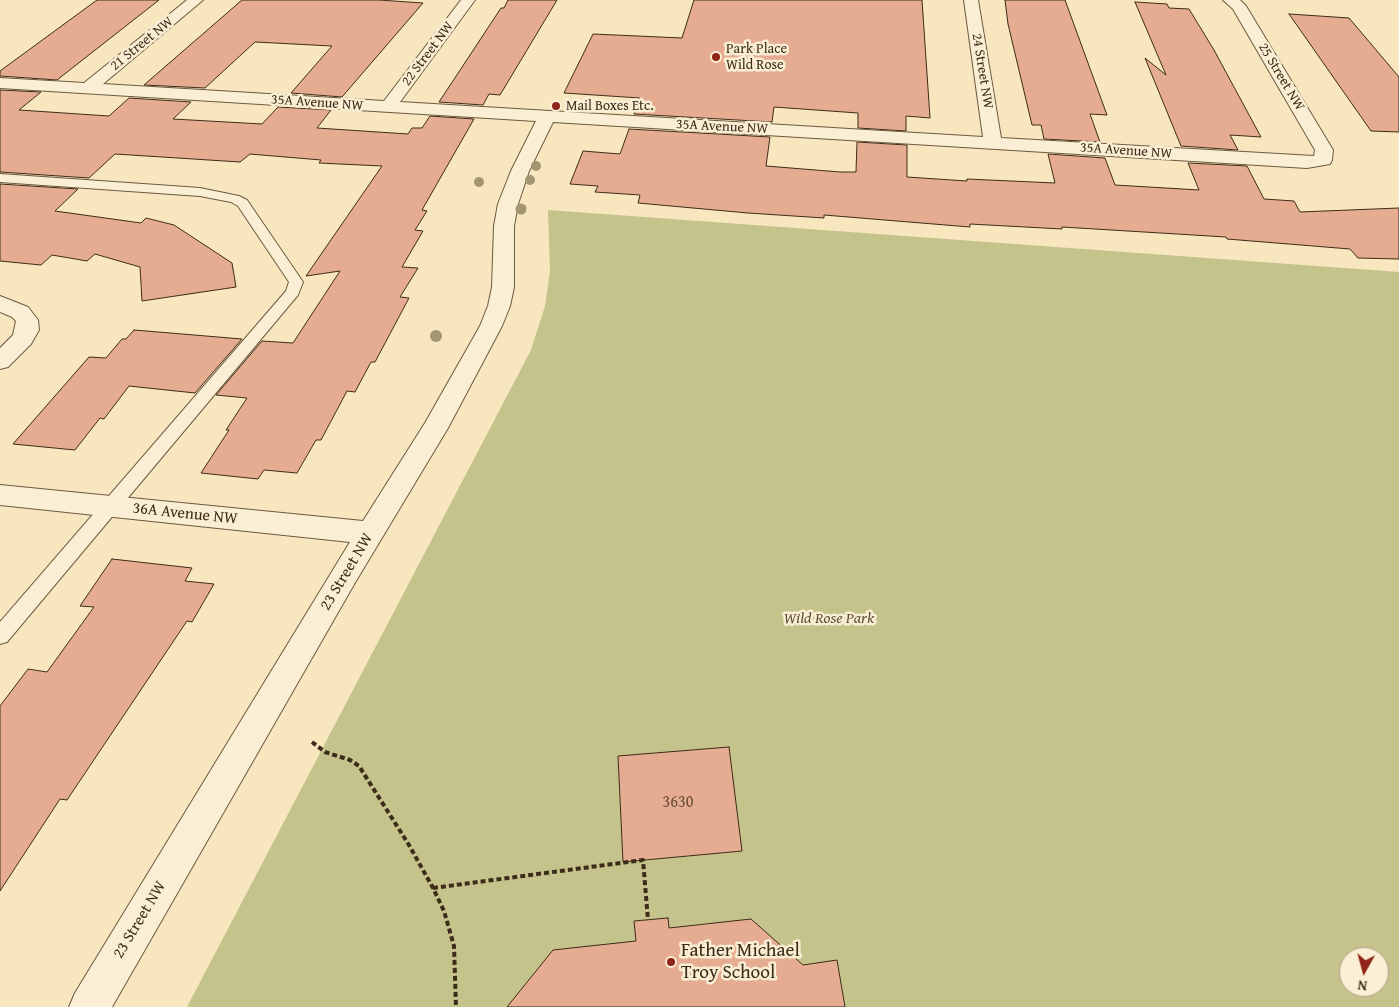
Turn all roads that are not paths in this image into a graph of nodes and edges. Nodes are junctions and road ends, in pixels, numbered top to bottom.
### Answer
1 (196, 0) edge
2 (468, 0) edge
3 (971, 0) edge
4 (1230, 0) edge
5 (0, 83) edge
6 (88, 88) junction
7 (388, 107) junction
8 (547, 117) junction
9 (993, 143) junction
10 (1323, 160) joint
11 (0, 178) edge
12 (0, 303) edge
13 (0, 361) edge
14 (0, 494) edge
15 (110, 506) junction
16 (370, 534) junction
17 (0, 636) edge
18 (89, 1007) edge

1 - 6 street, 21 Street NW
2 - 7 street, 22 Street NW
3 - 9 street, 24 Street NW
4 - 10 street, 25 Street NW
5 - 6 street, 35A Avenue NW
6 - 7 street, 35A Avenue NW
7 - 8 street, 35A Avenue NW
8 - 9 street, 35A Avenue NW
8 - 16 street, 23 Street NW
9 - 10 street, 35A Avenue NW
11 - 15 lane
12 - 13 street
14 - 15 street, 36A Avenue NW
15 - 16 street, 36A Avenue NW
15 - 17 lane
16 - 18 street, 23 Street NW

